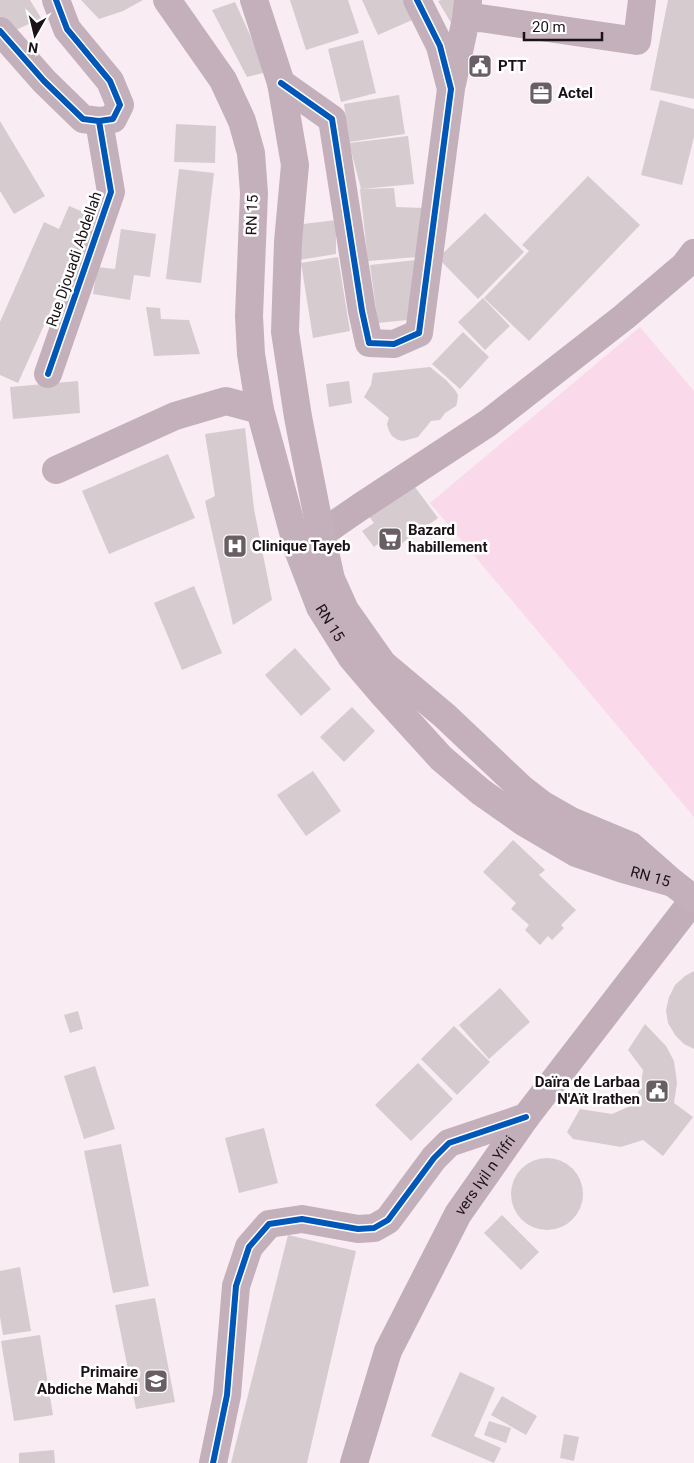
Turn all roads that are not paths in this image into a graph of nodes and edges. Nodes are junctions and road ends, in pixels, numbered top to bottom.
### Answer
1 (56, 0) edge
2 (167, 0) edge
3 (254, 0) edge
4 (417, 0) edge
5 (642, 0) edge
6 (467, 10) edge
7 (0, 31) edge
8 (281, 83) junction
9 (451, 89) junction
10 (99, 121) junction
11 (694, 254) edge
12 (48, 374) dead end
13 (260, 410) junction
14 (56, 470) dead end
15 (321, 534) junction
16 (298, 550) junction
17 (672, 882) junction
18 (694, 898) edge
19 (526, 1117) junction
20 (213, 1463) edge
21 (354, 1463) edge

1 - 10 street
2 - 13 main road, RN 15
3 - 8 main road, RN 15
4 - 9 street
5 - 6 street
6 - 9 street
7 - 10 street
8 - 9 street
8 - 15 main road, RN 15
10 - 12 street, Rue Djouadi Abdellah
11 - 15 main road
13 - 14 street
13 - 16 main road, RN 15
15 - 16 main road
15 - 17 main road, RN 15
16 - 17 main road, RN 15
17 - 18 main road, RN 15
18 - 19 main road, vers Iγil n Yifri
19 - 20 street
19 - 21 main road, vers Iγil n Yifri

